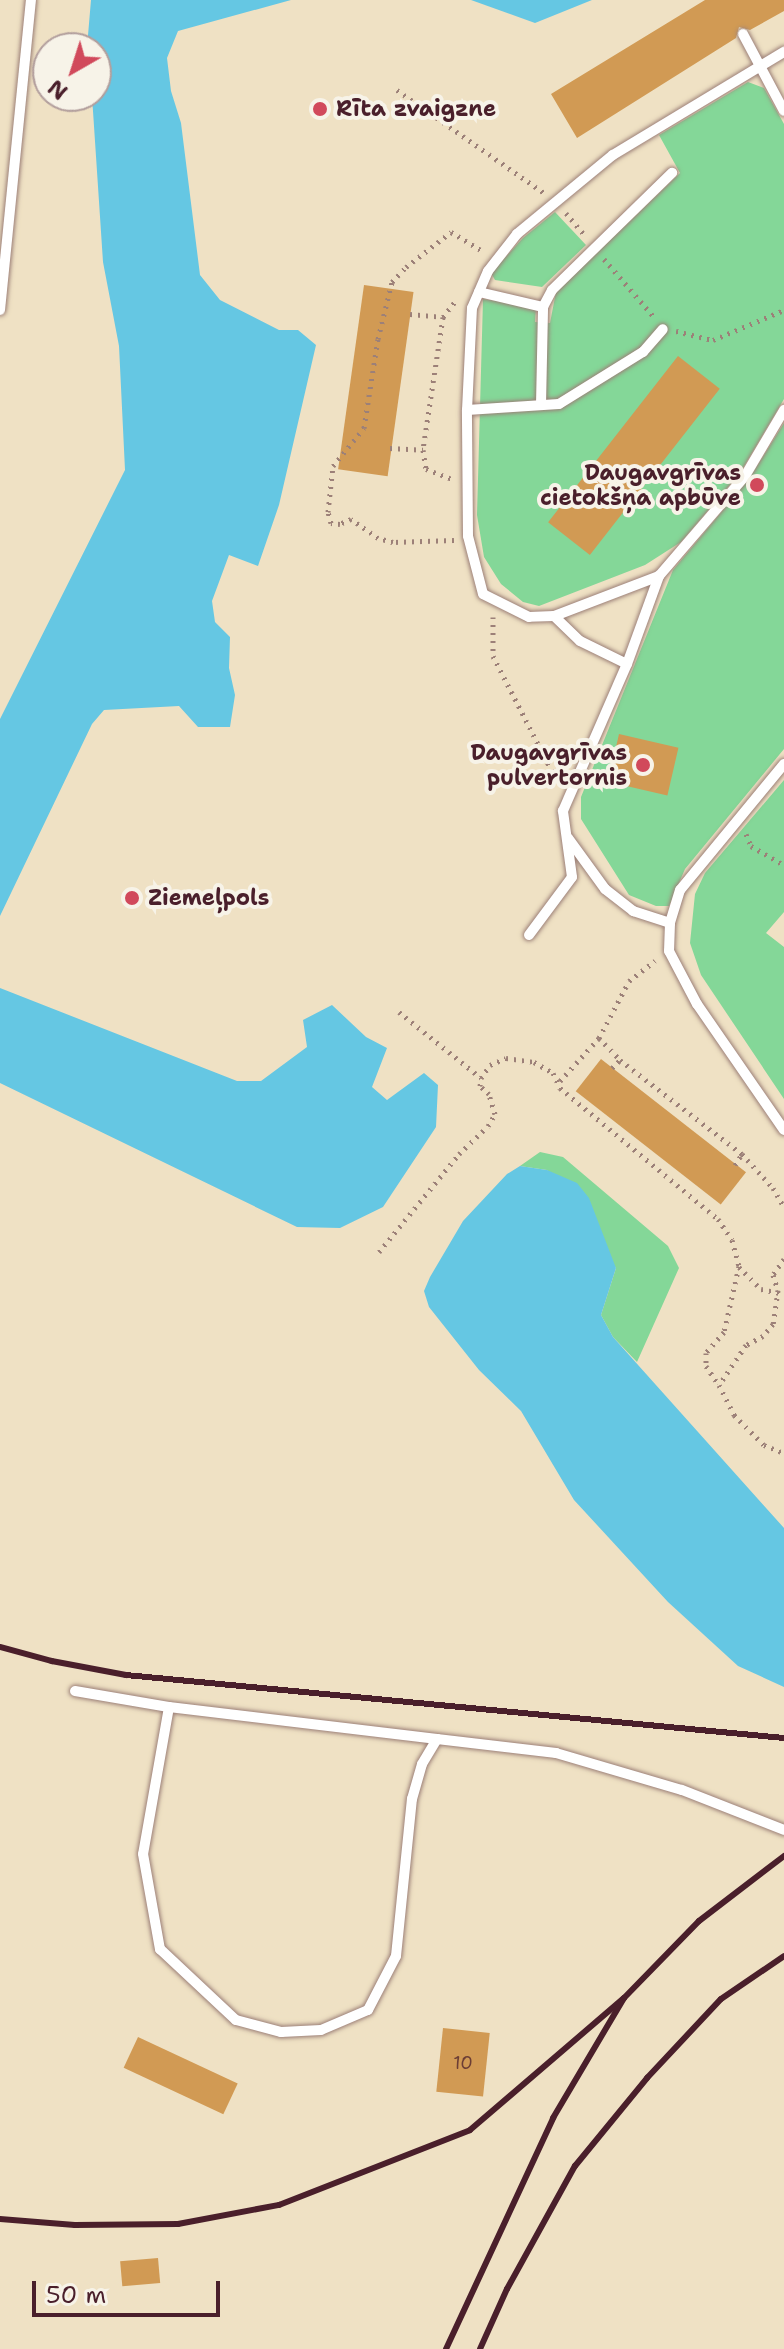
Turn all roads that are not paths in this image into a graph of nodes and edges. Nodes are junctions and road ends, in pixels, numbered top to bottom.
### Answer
1 (31, 0) edge
2 (743, 34) dead end
3 (784, 52) edge
4 (761, 69) junction
5 (784, 111) edge
6 (672, 173) dead end
7 (479, 292) junction
8 (543, 307) junction
9 (0, 310) edge
10 (663, 329) dead end
11 (541, 405) junction
12 (467, 410) junction
13 (784, 410) edge
14 (659, 576) junction
15 (554, 616) junction
16 (627, 664) junction
17 (784, 764) edge
18 (566, 835) junction
19 (670, 923) junction
20 (529, 935) dead end
21 (784, 1130) edge
22 (75, 1691) dead end
23 (169, 1707) junction
24 (437, 1739) junction
25 (784, 1830) edge

1 - 9 lane
2 - 4 lane
3 - 4 lane
4 - 5 lane
4 - 7 lane
6 - 8 lane
7 - 8 lane
7 - 12 lane
8 - 11 lane
10 - 11 lane
11 - 12 lane
12 - 15 lane
13 - 14 lane
14 - 15 lane
14 - 16 lane
15 - 16 lane
16 - 18 lane
17 - 19 lane
18 - 19 lane
18 - 20 lane
19 - 21 lane
22 - 23 lane
23 - 24 lane
23 - 24 lane
24 - 25 lane

